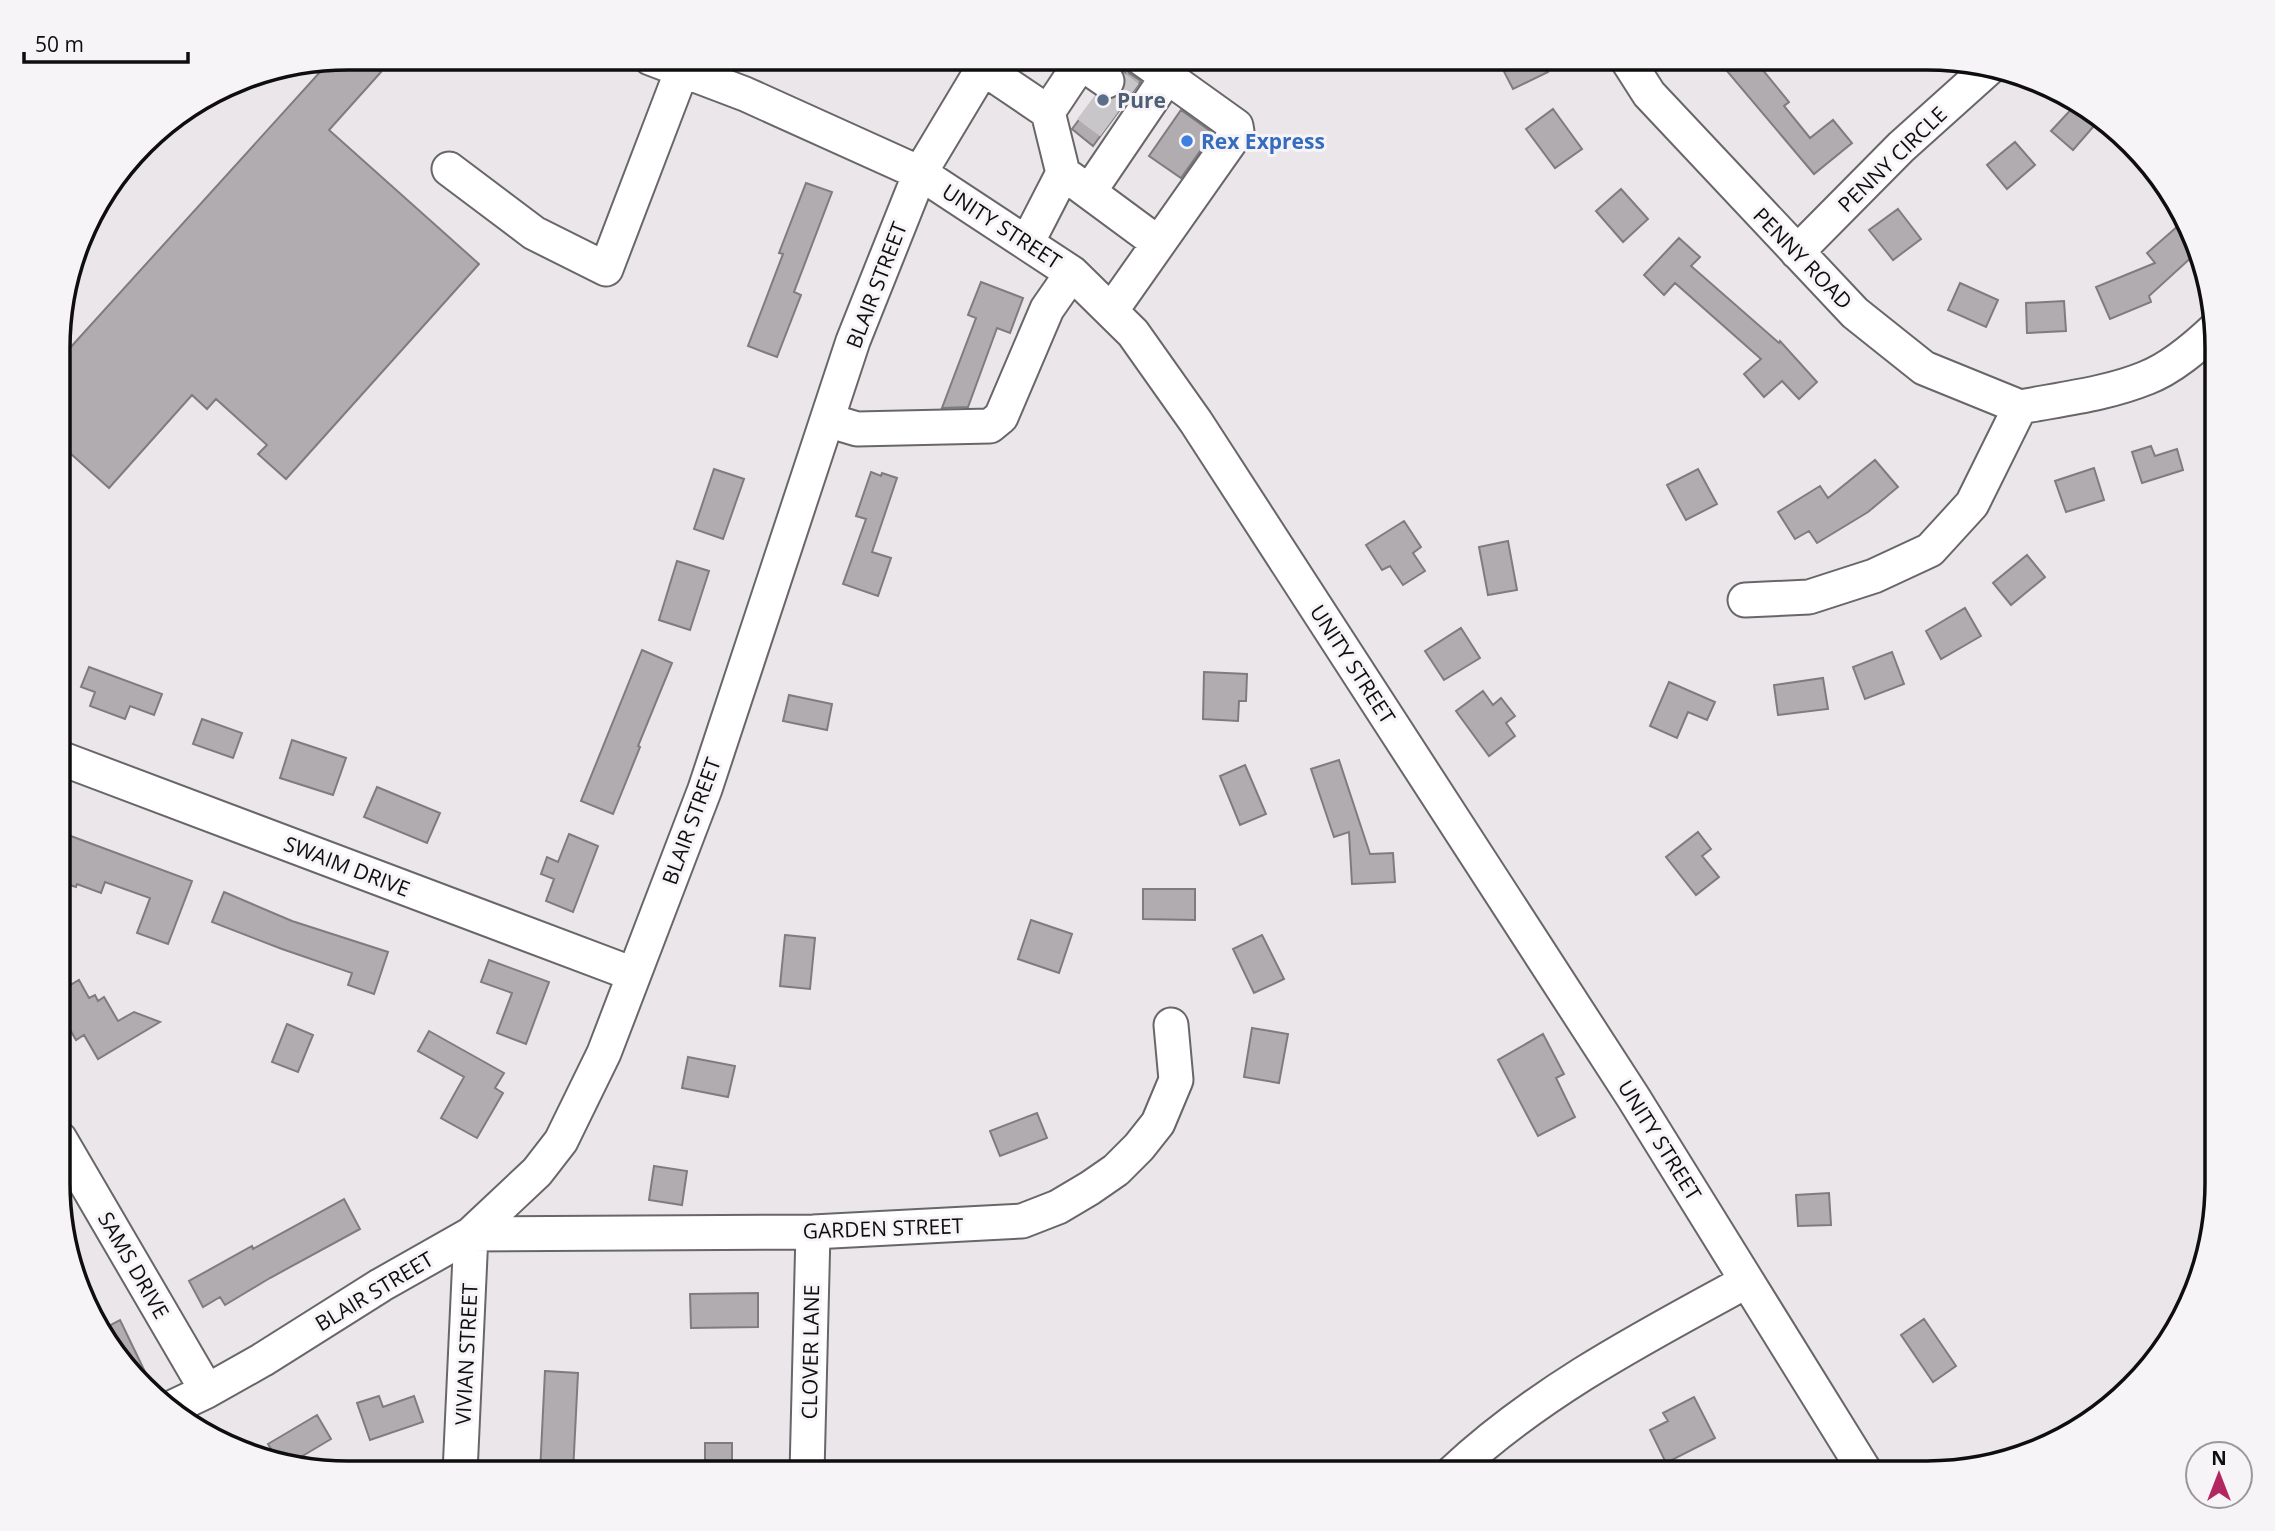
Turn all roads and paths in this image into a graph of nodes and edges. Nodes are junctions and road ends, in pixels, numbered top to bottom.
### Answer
1 (682, 70) joint
2 (982, 70) edge
3 (1009, 70) edge
4 (1148, 70) edge
5 (1158, 70) edge
6 (1634, 70) edge
7 (1981, 75) edge
8 (1098, 97) edge
9 (449, 169) dead end
10 (920, 173) junction
11 (1076, 182) junction
12 (1027, 243) junction
13 (1158, 243) junction
14 (1797, 252) junction
15 (1072, 273) junction
16 (1111, 311) junction
17 (2204, 339) edge
18 (2021, 407) junction
19 (827, 420) junction
20 (1745, 600) dead end
21 (70, 762) edge
22 (634, 974) junction
23 (1171, 1026) dead end
24 (70, 1156) edge
25 (813, 1232) junction
26 (471, 1234) junction
27 (1748, 1281) junction
28 (207, 1391) junction
29 (179, 1404) edge
30 (461, 1461) edge
31 (807, 1461) edge
32 (1467, 1461) edge
33 (1859, 1461) edge

1 - 9 street
1 - 10 street, UNITY STREET
2 - 10 street, BLAIR STREET
3 - 8 street
4 - 8 street
5 - 13 street
6 - 14 street, PENNY ROAD
7 - 14 street, PENNY CIRCLE
8 - 11 street
8 - 11 street
10 - 12 street, UNITY STREET
10 - 19 street, BLAIR STREET
11 - 12 street
11 - 13 street
12 - 15 street, UNITY STREET
13 - 16 street
14 - 18 street, PENNY ROAD
15 - 16 street, UNITY STREET
15 - 19 street
16 - 27 street, UNITY STREET
17 - 18 street
18 - 20 street
19 - 22 street, BLAIR STREET
21 - 22 street, SWAIM DRIVE
22 - 26 street, BLAIR STREET
23 - 25 street, GARDEN STREET
24 - 28 street, SAMS DRIVE
25 - 26 street, GARDEN STREET
25 - 31 street, CLOVER LANE
26 - 28 street, BLAIR STREET
26 - 30 street, VIVIAN STREET
27 - 32 street
27 - 33 street, UNITY STREET
28 - 29 street, BLAIR STREET

